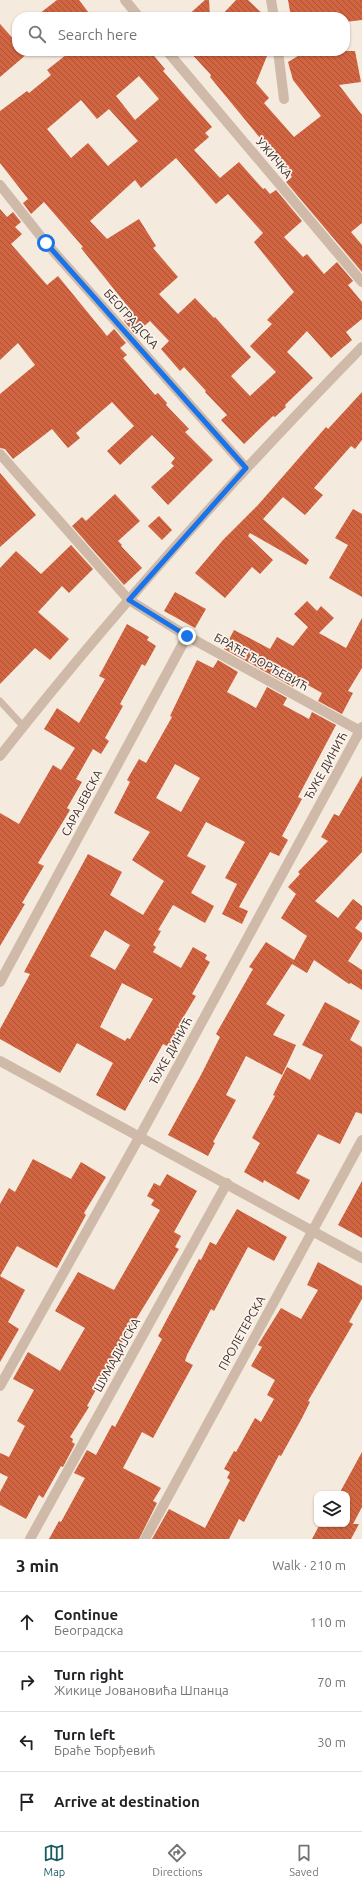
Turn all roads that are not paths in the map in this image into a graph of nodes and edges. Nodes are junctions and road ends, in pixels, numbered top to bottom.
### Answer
1 (125, 0) edge
2 (271, 0) edge
3 (135, 12) edge
4 (273, 12) edge
5 (171, 56) edge
6 (279, 56) edge
7 (284, 99) dead end
8 (0, 185) edge
9 (362, 282) edge
10 (362, 347) edge
11 (0, 454) edge
12 (246, 468) junction
13 (129, 600) junction
14 (187, 636) junction
15 (0, 701) edge
16 (24, 726) junction
17 (361, 730) edge
18 (0, 756) edge
19 (0, 982) edge
20 (0, 1061) edge
21 (140, 1136) junction
22 (362, 1140) edge
23 (227, 1183) junction
24 (313, 1231) junction
25 (362, 1258) edge
26 (0, 1386) edge
27 (30, 1539) edge
28 (145, 1539) edge

1 - 3 street
2 - 4 street
5 - 9 street, УЖИЧКА
6 - 7 street
8 - 12 street, БЕОГРАДСКА
10 - 12 street
11 - 13 street, БРАЋЕ ЂОРЂЕВИЋ
12 - 13 street
13 - 14 street, БРАЋЕ ЂОРЂЕВИЋ
13 - 16 street
14 - 17 street, БРАЋЕ ЂОРЂЕВИЋ
14 - 19 street, САРАЈЕВСКА
15 - 16 lane
16 - 18 street
17 - 21 street, ЂУКЕ ДИНИЋ
20 - 21 street
21 - 23 street
21 - 26 street, ЂУКЕ ДИНИЋ
22 - 24 street, ПРОЛЕТЕРСКА
23 - 24 street
23 - 27 street, ШУМАДИЈСКА
24 - 25 street
24 - 28 street, ПРОЛЕТЕРСКА

